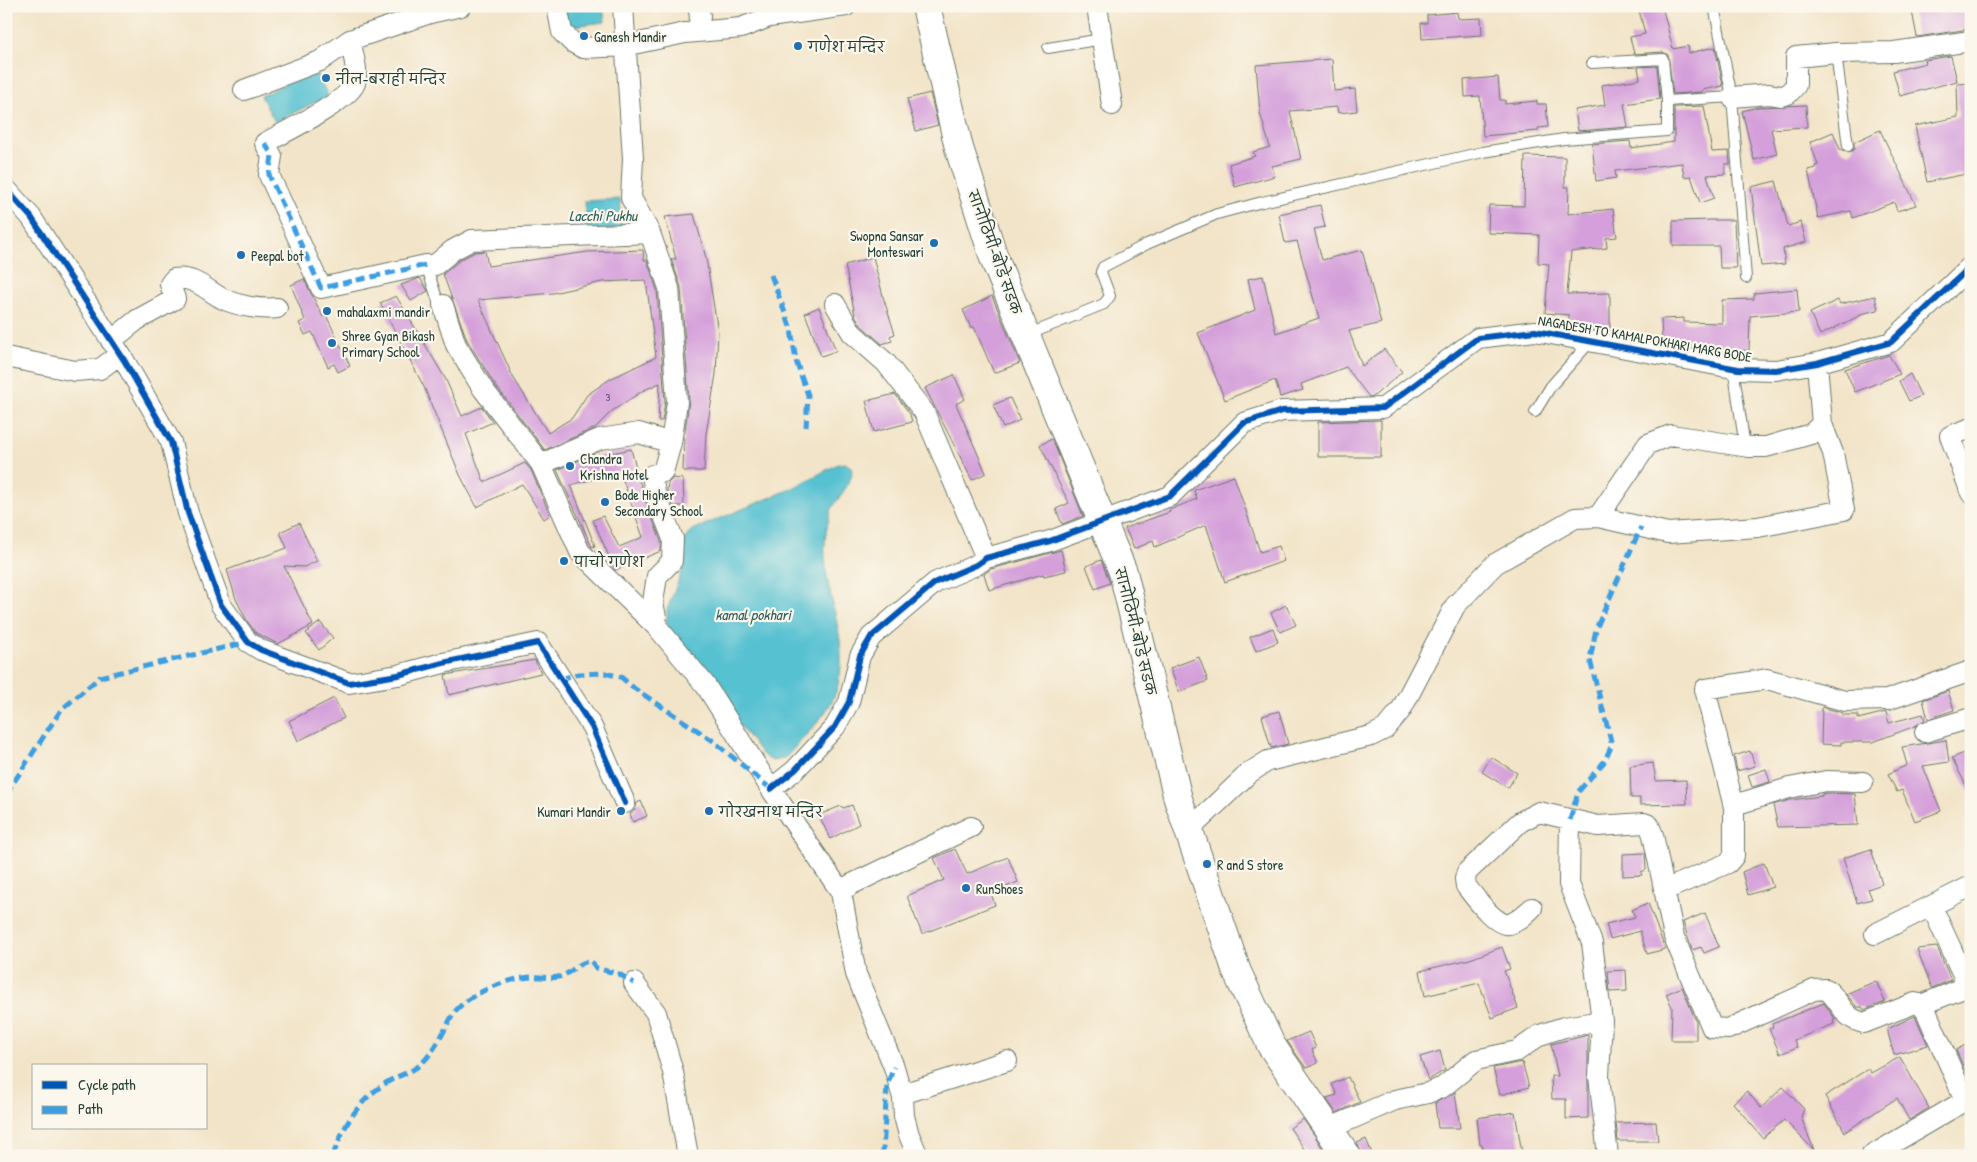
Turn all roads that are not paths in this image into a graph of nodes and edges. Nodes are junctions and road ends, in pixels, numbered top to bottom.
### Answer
1 (461, 6) edge
2 (557, 6) edge
3 (623, 6) edge
4 (698, 6) edge
5 (846, 6) edge
6 (926, 6) edge
7 (1097, 6) edge
8 (1714, 6) edge
9 (698, 32) junction
10 (1102, 39) junction
11 (350, 40) junction
12 (1971, 41) edge
13 (624, 46) junction
14 (1048, 48) dead end
15 (1836, 53) junction
16 (1592, 63) dead end
17 (244, 90) dead end
18 (1732, 97) junction
19 (1667, 101) junction
20 (1112, 105) dead end
21 (1848, 146) dead end
22 (6, 189) edge
23 (650, 233) junction
24 (426, 265) junction
25 (1971, 266) edge
26 (1746, 278) dead end
27 (835, 304) dead end
28 (443, 305) joint
29 (277, 308) dead end
30 (1026, 335) junction
31 (1592, 341) junction
32 (115, 348) junction
33 (6, 357) edge
34 (1817, 364) junction
35 (1733, 367) junction
36 (1535, 412) dead end
37 (1822, 424) junction
38 (1971, 428) edge
39 (671, 444) junction
40 (1745, 446) junction
41 (541, 464) junction
42 (1971, 493) edge
43 (1598, 517) junction
44 (1102, 523) junction
45 (986, 558) junction
46 (658, 628) junction
47 (1971, 671) edge
48 (1971, 718) edge
49 (1925, 732) dead end
50 (1863, 782) dead end
51 (771, 790) junction
52 (625, 802) dead end
53 (1734, 807) junction
54 (1570, 820) junction
55 (971, 827) dead end
56 (1188, 830) junction
57 (1971, 886) edge
58 (1665, 890) junction
59 (841, 892) junction
60 (1932, 907) junction
61 (1532, 908) dead end
62 (1875, 934) dead end
63 (634, 983) dead end
64 (1921, 1005) junction
65 (1602, 1021) junction
66 (1007, 1061) dead end
67 (902, 1094) junction
68 (1968, 1099) edge
69 (1328, 1129) junction
70 (688, 1156) edge
71 (918, 1156) edge
72 (1347, 1156) edge
73 (1608, 1156) edge
74 (1871, 1156) edge

1 - 11 street
2 - 13 street
3 - 13 street
4 - 9 street
5 - 9 street
6 - 30 main road, सानोठिमी-बोडे सडक
7 - 10 street
8 - 18 lane
9 - 13 street
10 - 14 lane
10 - 20 street
11 - 17 street
11 - 24 street
12 - 15 street
13 - 23 street
15 - 18 street
15 - 21 lane
16 - 19 lane
18 - 19 lane
18 - 26 lane
19 - 30 lane
22 - 32 street
23 - 24 street
23 - 39 street
24 - 28 lane
25 - 34 street, NAGADESH TO KAMALPOKHARI MARG BODE
27 - 45 street
28 - 41 street
29 - 32 street
30 - 44 main road, सानोठिमी-बोडे सडक
31 - 35 street, NAGADESH TO KAMALPOKHARI MARG BODE
31 - 36 lane
31 - 44 street, NAGADESH TO KAMALPOKHARI MARG BODE
32 - 33 street
32 - 52 street
34 - 35 street, NAGADESH TO KAMALPOKHARI MARG BODE
34 - 37 street
35 - 40 lane
37 - 40 street
37 - 43 street
38 - 42 street
39 - 41 street
39 - 46 street
40 - 43 street
41 - 46 street
43 - 56 street
44 - 45 street, NAGADESH TO KAMALPOKHARI MARG BODE
44 - 56 main road, सानोठिमी-बोडे सडक
45 - 51 street, NAGADESH TO KAMALPOKHARI MARG BODE
46 - 51 street
47 - 53 street
48 - 49 street
50 - 53 street
51 - 59 street
53 - 58 street
54 - 58 street
54 - 61 street
54 - 65 street
55 - 59 street
56 - 69 main road, सानोठिमी-बोडे सडक
57 - 60 street
58 - 64 street
59 - 67 street
60 - 62 street
60 - 64 street
63 - 70 street
64 - 68 street
65 - 69 street
65 - 73 street
66 - 67 street
67 - 71 street
68 - 74 street
69 - 72 main road, सानोठिमी-बोडे सडक

